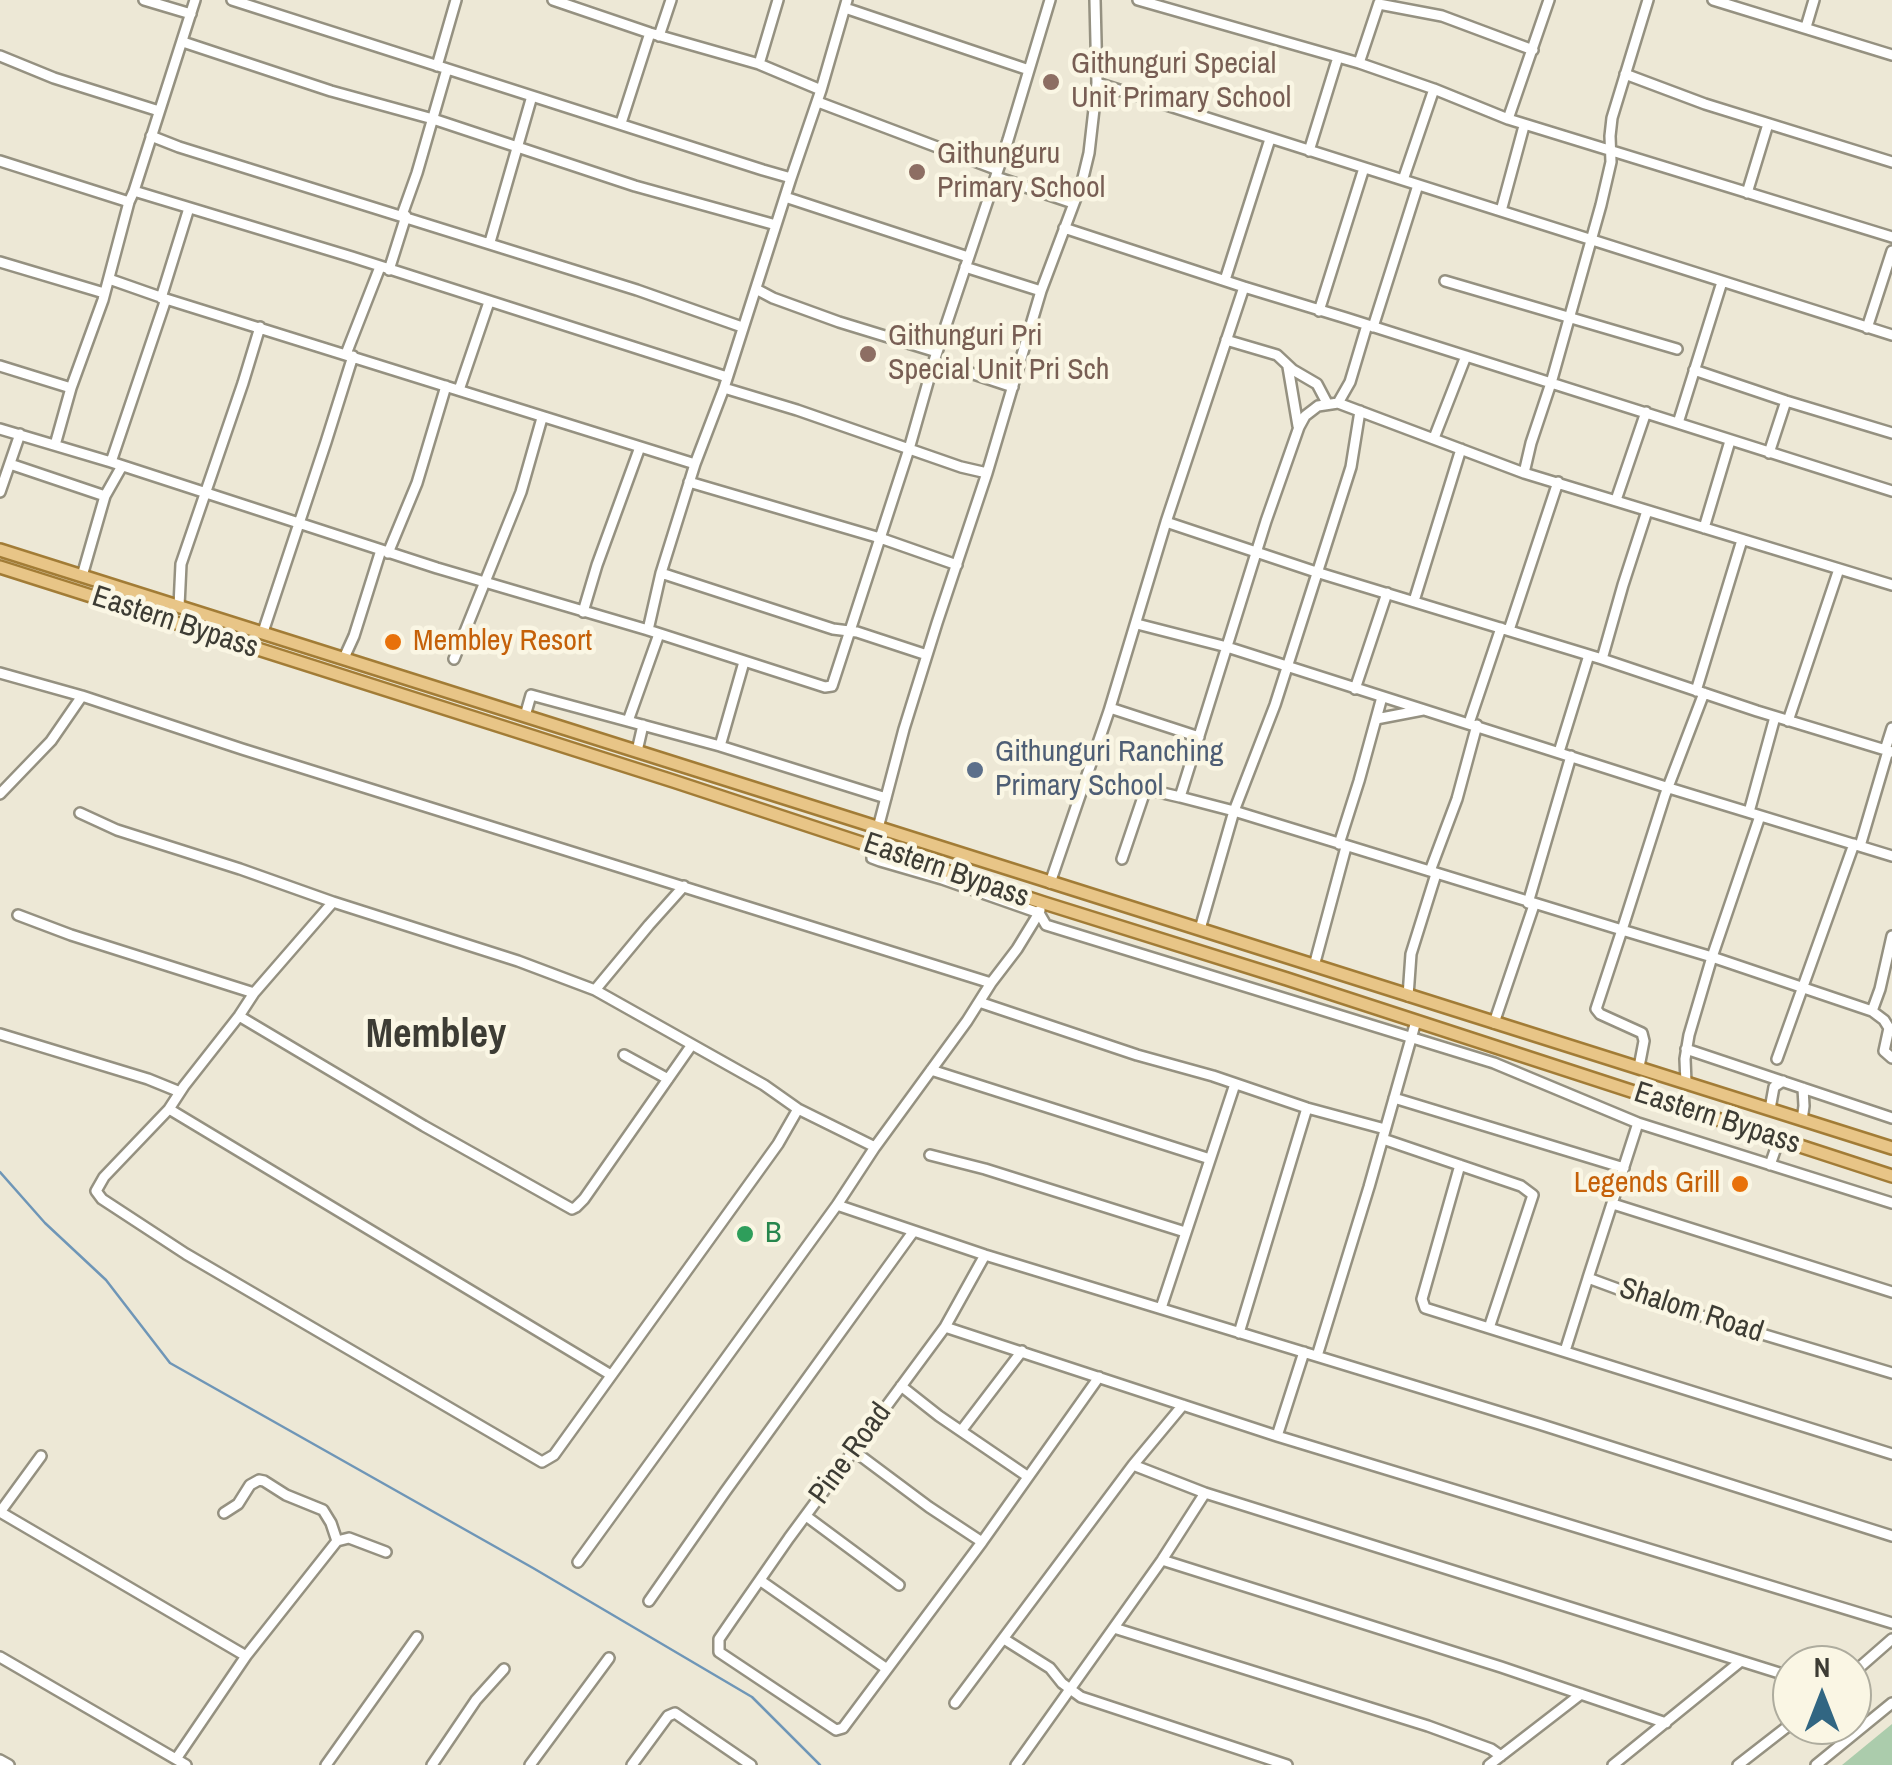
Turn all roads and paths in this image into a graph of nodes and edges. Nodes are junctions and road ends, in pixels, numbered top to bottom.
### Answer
1 (144, 0) edge
2 (194, 0) edge
3 (232, 0) edge
4 (456, 0) edge
5 (553, 0) edge
6 (671, 0) edge
7 (778, 0) edge
8 (1050, 0) edge
9 (1095, 0) edge
10 (1138, 0) edge
11 (1550, 0) edge
12 (1648, 0) edge
13 (1713, 0) edge
14 (1814, 0) edge
15 (570, 2) edge
16 (1379, 2) edge
17 (255, 3) edge
18 (846, 4) edge
19 (1168, 4) edge
20 (190, 14) junction
21 (1806, 27) junction
22 (654, 34) junction
23 (183, 42) junction
24 (1533, 50) junction
25 (1892, 54) edge
26 (0, 56) edge
27 (1338, 57) junction
28 (1359, 63) junction
29 (759, 64) junction
30 (442, 68) junction
31 (1029, 70) junction
32 (1625, 74) junction
33 (1097, 83) junction
34 (1434, 89) junction
35 (821, 90) junction
36 (532, 96) junction
37 (818, 102) junction
38 (159, 111) junction
39 (433, 119) junction
40 (1508, 119) junction
41 (621, 124) junction
42 (1768, 124) junction
43 (1524, 126) junction
44 (151, 136) junction
45 (1270, 139) junction
46 (518, 147) junction
47 (1309, 150) junction
48 (1611, 150) junction
49 (0, 161) edge
50 (1892, 162) edge
51 (1364, 168) junction
52 (997, 174) junction
53 (791, 178) junction
54 (1403, 180) junction
55 (1418, 185) junction
56 (134, 191) junction
57 (1747, 192) junction
58 (786, 197) junction
59 (129, 202) junction
60 (1074, 203) junction
61 (189, 208) junction
62 (1501, 211) junction
63 (404, 215) junction
64 (776, 225) junction
65 (1064, 228) junction
66 (1892, 237) edge
67 (1591, 240) junction
68 (490, 242) junction
69 (1892, 251) edge
70 (0, 262) edge
71 (967, 262) junction
72 (384, 268) junction
73 (108, 279) junction
74 (1225, 280) junction
75 (1444, 281) dead end
76 (1722, 282) junction
77 (756, 288) junction
78 (1244, 288) junction
79 (1042, 290) junction
80 (104, 293) junction
81 (164, 298) junction
82 (490, 302) junction
83 (1319, 311) junction
84 (1570, 317) junction
85 (1370, 326) junction
86 (260, 327) junction
87 (742, 327) junction
88 (1867, 328) junction
89 (1892, 336) edge
90 (1226, 340) junction
91 (1677, 349) dead end
92 (349, 354) junction
93 (935, 356) junction
94 (1466, 356) junction
95 (1288, 364) junction
96 (0, 366) edge
97 (1694, 370) junction
98 (727, 377) junction
99 (1551, 383) junction
100 (446, 386) junction
101 (1013, 387) junction
102 (71, 388) junction
103 (724, 388) junction
104 (459, 390) junction
105 (1786, 401) junction
106 (1332, 403) junction
107 (1360, 411) junction
108 (1646, 412) junction
109 (542, 418) junction
110 (1678, 423) junction
111 (1298, 427) junction
112 (0, 428) edge
113 (1892, 433) edge
114 (20, 434) junction
115 (1434, 438) junction
116 (1730, 441) junction
117 (56, 445) junction
118 (640, 446) junction
119 (909, 449) junction
120 (1460, 449) junction
121 (1769, 453) junction
122 (10, 464) junction
123 (116, 464) junction
124 (695, 464) junction
125 (1524, 473) junction
126 (987, 474) junction
127 (689, 482) junction
128 (1558, 482) junction
129 (1892, 491) edge
130 (0, 492) edge
131 (204, 492) junction
132 (105, 496) junction
133 (1616, 500) junction
134 (1647, 510) junction
135 (1166, 522) junction
136 (299, 523) junction
137 (1704, 528) junction
138 (880, 538) junction
139 (1742, 540) junction
140 (0, 550) edge
141 (385, 552) junction
142 (1256, 552) junction
143 (957, 565) junction
144 (0, 567) edge
145 (1839, 569) junction
146 (1316, 572) junction
147 (661, 573) junction
148 (82, 576) junction
149 (484, 582) junction
150 (1892, 585) edge
151 (1387, 593) junction
152 (1414, 601) junction
153 (179, 606) junction
154 (584, 612) junction
155 (1137, 624) junction
156 (1505, 629) junction
157 (648, 630) junction
158 (262, 632) junction
159 (850, 632) junction
160 (659, 634) junction
161 (1227, 647) junction
162 (1589, 655) junction
163 (926, 656) junction
164 (344, 658) junction
165 (454, 658) dead end
166 (1602, 659) junction
167 (744, 662) junction
168 (1287, 667) junction
169 (0, 672) edge
170 (1355, 689) junction
171 (1700, 692) junction
172 (82, 696) junction
173 (1382, 697) junction
174 (1110, 708) junction
175 (1425, 710) junction
176 (525, 716) junction
177 (1775, 717) junction
178 (1376, 720) junction
179 (1788, 720) junction
180 (628, 721) junction
181 (1473, 724) junction
182 (643, 726) junction
183 (1892, 728) edge
184 (1199, 738) junction
185 (720, 746) junction
186 (636, 751) junction
187 (1888, 751) edge
188 (1559, 752) junction
189 (1571, 756) junction
190 (1669, 788) junction
191 (0, 794) edge
192 (1180, 796) junction
193 (886, 798) junction
194 (1234, 811) junction
195 (1749, 812) junction
196 (80, 813) dead end
197 (1760, 816) junction
198 (878, 828) junction
199 (1857, 845) junction
200 (874, 846) junction
201 (1342, 846) junction
202 (1892, 856) edge
203 (1122, 859) dead end
204 (992, 864) junction
205 (1433, 872) junction
206 (1050, 883) junction
207 (985, 884) junction
208 (684, 886) junction
209 (332, 902) junction
210 (1531, 904) junction
211 (1041, 908) junction
212 (18, 915) dead end
213 (1200, 929) junction
214 (1622, 930) junction
215 (1892, 936) edge
216 (1172, 944) junction
217 (1890, 956) edge
218 (1712, 957) junction
219 (1165, 961) junction
220 (1314, 966) junction
221 (991, 982) junction
222 (1802, 988) junction
223 (595, 990) junction
224 (254, 993) junction
225 (1408, 996) junction
226 (979, 1002) junction
227 (1872, 1011) junction
228 (239, 1016) junction
229 (1416, 1021) junction
230 (1494, 1023) junction
231 (0, 1034) edge
232 (1411, 1039) junction
233 (691, 1046) junction
234 (1686, 1048) junction
235 (624, 1055) dead end
236 (1892, 1058) edge
237 (1776, 1059) dead end
238 (1639, 1067) junction
239 (931, 1070) junction
240 (668, 1079) junction
241 (1783, 1082) junction
242 (1686, 1083) junction
243 (1235, 1084) junction
244 (1802, 1088) junction
245 (180, 1092) junction
246 (1394, 1098) junction
247 (1307, 1108) junction
248 (169, 1109) junction
249 (798, 1109) junction
250 (1770, 1110) junction
251 (1892, 1118) edge
252 (1802, 1120) junction
253 (1638, 1123) junction
254 (1384, 1134) junction
255 (1780, 1139) junction
256 (875, 1147) junction
257 (1892, 1148) edge
258 (930, 1154) dead end
259 (1210, 1160) junction
260 (1460, 1165) junction
261 (1770, 1166) junction
262 (1624, 1168) junction
263 (1892, 1176) edge
264 (1892, 1203) edge
265 (1612, 1204) junction
266 (837, 1205) junction
267 (914, 1232) junction
268 (1185, 1232) junction
269 (986, 1255) junction
270 (1588, 1278) junction
271 (1892, 1292) edge
272 (1161, 1308) junction
273 (944, 1327) junction
274 (1489, 1328) junction
275 (1239, 1333) junction
276 (1022, 1351) junction
277 (1565, 1351) junction
278 (1304, 1352) junction
279 (1317, 1356) junction
280 (1892, 1373) edge
281 (611, 1374) junction
282 (1099, 1378) junction
283 (901, 1386) junction
284 (1183, 1405) junction
285 (961, 1431) junction
286 (1277, 1436) junction
287 (854, 1450) junction
288 (1892, 1454) edge
289 (41, 1456) dead end
290 (1132, 1465) junction
291 (1027, 1476) junction
292 (1205, 1493) junction
293 (0, 1512) edge
294 (224, 1513) dead end
295 (806, 1516) junction
296 (1892, 1536) edge
297 (336, 1541) junction
298 (982, 1542) junction
299 (386, 1552) dead end
300 (1162, 1560) junction
301 (578, 1562) dead end
302 (761, 1580) junction
303 (899, 1584) dead end
304 (649, 1601) dead end
305 (1892, 1622) edge
306 (1114, 1628) junction
307 (417, 1637) dead end
308 (1004, 1639) junction
309 (1892, 1640) edge
310 (246, 1656) junction
311 (0, 1657) edge
312 (1872, 1657) edge
313 (608, 1658) dead end
314 (1741, 1661) junction
315 (504, 1669) dead end
316 (887, 1669) junction
317 (1772, 1671) edge
318 (1070, 1690) junction
319 (1581, 1694) junction
320 (1892, 1703) edge
321 (954, 1704) dead end
322 (1666, 1723) junction
323 (1772, 1738) edge
324 (1500, 1756) junction
325 (0, 1760) edge
326 (181, 1762) edge
327 (9, 1765) edge
328 (326, 1765) edge
329 (432, 1765) edge
330 (530, 1765) edge
331 (632, 1765) edge
332 (752, 1765) edge
333 (1016, 1765) edge
334 (1287, 1765) edge
335 (1489, 1765) edge
336 (1613, 1765) edge
337 (1738, 1765) edge
338 (1816, 1765) edge

1 - 20 street
2 - 20 street
3 - 17 street
4 - 30 street
5 - 15 street
6 - 22 street
7 - 29 street
8 - 31 street
9 - 33 street
10 - 19 street
11 - 24 street
12 - 32 street
13 - 21 street
14 - 21 street
15 - 22 street
16 - 24 street
16 - 28 street
17 - 30 street
18 - 31 street
18 - 35 street
19 - 27 street
20 - 23 street
21 - 25 street
22 - 29 street
22 - 41 street
23 - 38 street
23 - 39 street
24 - 40 street
26 - 38 street
27 - 28 street
27 - 47 street
28 - 34 street
29 - 35 street
30 - 36 street
30 - 39 street
31 - 52 street
32 - 42 street
32 - 48 street
33 - 45 street
33 - 60 street
34 - 40 street
34 - 54 street
35 - 37 street
36 - 41 street
36 - 46 street
37 - 52 street
37 - 53 street
38 - 44 street
39 - 46 street
39 - 63 street
40 - 43 street
41 - 53 street
42 - 50 street
42 - 57 street
43 - 48 street
43 - 62 street
44 - 56 street
44 - 63 street
45 - 47 street
45 - 74 street
46 - 64 street
46 - 68 street
47 - 51 street
48 - 57 street
48 - 67 street
49 - 59 street
51 - 54 street
51 - 83 street
52 - 60 street
52 - 71 street
53 - 58 street
54 - 55 street
55 - 62 street
55 - 85 street
56 - 59 street
56 - 61 street
57 - 66 street
58 - 64 street
58 - 71 street
59 - 73 street
60 - 65 street
61 - 72 street
61 - 81 street
62 - 67 street
63 - 68 street
63 - 72 street
64 - 77 street
65 - 74 street
65 - 79 street
67 - 76 street
67 - 84 street
68 - 87 street
69 - 88 street
70 - 80 street
71 - 79 street
71 - 93 street
72 - 82 street
72 - 92 street
73 - 80 street
73 - 81 street
74 - 78 street
75 - 84 street
76 - 88 street
76 - 97 street
77 - 87 street
77 - 93 street
78 - 83 street
78 - 90 street
79 - 101 street
80 - 102 street
81 - 86 street
81 - 123 street
82 - 98 street
82 - 104 street
83 - 85 street
84 - 91 street
84 - 99 street
85 - 94 street
85 - 106 street
86 - 92 street
86 - 131 street
87 - 98 street
88 - 89 street
90 - 95 street
90 - 135 street
92 - 100 street
92 - 136 street
93 - 101 street
93 - 119 street
94 - 99 street
94 - 115 street
95 - 106 street
95 - 111 street
96 - 102 street
97 - 105 street
97 - 110 street
98 - 103 street
99 - 108 street
99 - 125 street
100 - 104 street
100 - 141 street
101 - 126 street
102 - 117 street
103 - 119 street
103 - 124 street
104 - 109 street
105 - 113 street
105 - 121 street
106 - 107 street
106 - 111 street
107 - 115 street
107 - 146 street
108 - 110 street
108 - 133 street
109 - 118 street
109 - 149 street
110 - 116 street
111 - 142 street
112 - 114 street
114 - 117 street
114 - 122 street
115 - 120 street
116 - 121 street
116 - 137 street
117 - 123 street
118 - 124 street
118 - 154 street
119 - 126 street
119 - 138 street
120 - 125 street
120 - 152 street
121 - 129 street
122 - 130 street
122 - 132 street
123 - 131 street
123 - 132 street
124 - 127 street
125 - 128 street
126 - 143 street
127 - 138 street
127 - 147 street
128 - 133 street
128 - 156 street
131 - 136 street
131 - 153 street
132 - 148 street
133 - 134 street
134 - 137 street
134 - 166 street
135 - 142 street
135 - 155 street
136 - 141 street
136 - 158 street
137 - 139 street
138 - 143 street
138 - 159 street
139 - 145 street
139 - 171 street
140 - 148 main road, Eastern Bypass
141 - 149 street
141 - 164 street
142 - 146 street
142 - 161 street
143 - 163 street
144 - 200 main road, Eastern Bypass
145 - 150 street
145 - 179 street
146 - 151 street
146 - 168 street
147 - 157 street
147 - 159 street
148 - 153 main road, Eastern Bypass
149 - 154 street
149 - 165 street
151 - 152 street
151 - 170 street
152 - 156 street
153 - 158 main road, Eastern Bypass
154 - 157 street
155 - 161 street
155 - 174 street
156 - 162 street
156 - 181 street
157 - 160 street
158 - 164 main road, Eastern Bypass
159 - 163 street
159 - 167 street
160 - 167 street
160 - 180 street
161 - 168 street
161 - 184 street
162 - 166 street
162 - 188 street
163 - 193 street
164 - 176 main road, Eastern Bypass
166 - 171 street
167 - 185 street
168 - 170 street
168 - 194 street
169 - 172 street
170 - 173 street
171 - 177 street
171 - 190 street
172 - 191 street
172 - 208 street
173 - 175 street
173 - 178 street
174 - 184 street
174 - 206 street
175 - 178 street
175 - 181 street
176 - 180 street
176 - 186 main road, Eastern Bypass
177 - 179 street
177 - 195 street
178 - 201 street
179 - 187 street
180 - 182 street
181 - 188 street
181 - 205 street
182 - 185 street
182 - 186 street
183 - 187 street
184 - 192 street
185 - 193 street
186 - 198 main road, Eastern Bypass
187 - 199 street
188 - 189 street
189 - 190 street
189 - 210 street
190 - 195 street
190 - 214 street
192 - 194 street
192 - 203 street
193 - 198 street
194 - 201 street
194 - 213 street
195 - 197 street
196 - 209 street
197 - 199 street
197 - 218 street
198 - 204 main road, Eastern Bypass
199 - 202 street
199 - 222 street
200 - 207 main road, Eastern Bypass
200 - 211 street
201 - 205 street
201 - 220 street
204 - 206 main road, Eastern Bypass
204 - 207 main road
205 - 210 street
205 - 225 street
206 - 213 main road, Eastern Bypass
207 - 211 main road, Eastern Bypass
208 - 221 street
208 - 223 street
209 - 223 street
209 - 224 street
210 - 214 street
210 - 230 street
211 - 216 main road, Eastern Bypass
211 - 219 street
211 - 221 street
212 - 224 street
213 - 220 main road, Eastern Bypass
214 - 218 street
214 - 238 street
215 - 217 street
216 - 219 street
216 - 229 main road, Eastern Bypass
217 - 227 street
218 - 222 street
218 - 234 street
219 - 232 street
220 - 225 main road, Eastern Bypass
221 - 226 street
222 - 227 street
222 - 237 street
223 - 233 street
224 - 228 street
225 - 230 main road, Eastern Bypass
226 - 239 street
226 - 243 street
227 - 236 street
228 - 240 street
228 - 245 street
229 - 232 street
229 - 255 main road, Eastern Bypass
230 - 238 main road, Eastern Bypass
231 - 245 street
232 - 246 street
232 - 253 street
233 - 240 street
233 - 249 street
234 - 241 street
234 - 242 street
235 - 240 street
238 - 242 main road, Eastern Bypass
239 - 256 street
239 - 259 street
241 - 244 street
241 - 250 street
242 - 250 main road, Eastern Bypass
243 - 247 street
243 - 259 street
244 - 251 street
244 - 252 street
245 - 248 street
246 - 254 street
246 - 262 street
247 - 254 street
247 - 275 street
248 - 281 street
248 - 281 street
249 - 256 street
249 - 281 street
250 - 252 main road, Eastern Bypass
252 - 257 main road, Eastern Bypass
253 - 261 street
253 - 262 street, Shalom Road
254 - 260 street
254 - 279 street
255 - 261 street
255 - 263 main road, Eastern Bypass
256 - 266 street
258 - 268 street
259 - 268 street
260 - 274 street
260 - 274 street
261 - 264 street
262 - 265 street, Shalom Road
265 - 270 street, Shalom Road
265 - 271 street
266 - 267 street
266 - 301 street
267 - 269 street
267 - 304 street
268 - 272 street
269 - 272 street
269 - 273 street, Pine Road
270 - 277 street
270 - 280 street, Shalom Road
272 - 275 street
273 - 276 street
273 - 283 street, Pine Road
274 - 277 street
275 - 278 street
276 - 282 street
276 - 285 street
277 - 288 street
278 - 279 street
278 - 286 street
279 - 296 street
282 - 284 street
282 - 291 street
283 - 285 street
283 - 287 street, Pine Road
284 - 286 street
284 - 290 street
285 - 291 street
286 - 305 street
287 - 295 street, Pine Road
287 - 298 street
289 - 293 street
290 - 292 street
290 - 308 street
291 - 298 street
292 - 300 street
292 - 314 street
293 - 310 street
294 - 297 street
295 - 302 street, Pine Road
295 - 303 street
297 - 299 street
297 - 310 street
298 - 316 street
300 - 306 street
300 - 319 street
302 - 316 street
302 - 316 street, Pine Road
306 - 318 street
306 - 324 street
307 - 328 street
308 - 318 street
308 - 321 street
309 - 312 street
310 - 326 street
311 - 326 street
313 - 330 street
314 - 317 street
314 - 322 street
315 - 329 street
318 - 333 street
318 - 334 street
319 - 322 street
319 - 324 street
320 - 338 street
322 - 336 street
323 - 337 street
324 - 335 street
325 - 327 street
331 - 332 street

